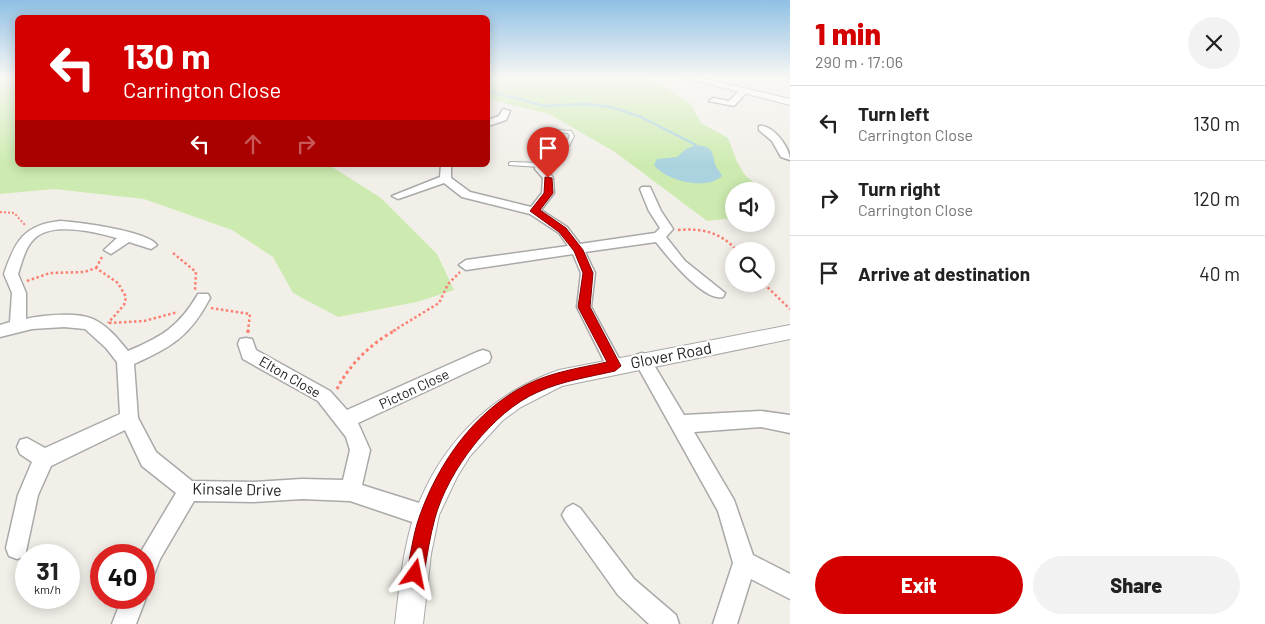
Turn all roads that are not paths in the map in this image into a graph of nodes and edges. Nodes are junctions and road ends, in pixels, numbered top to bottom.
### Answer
1 (506, 111) dead end
2 (490, 123) edge
3 (762, 128) dead end
4 (560, 131) dead end
5 (560, 149) joint
6 (790, 157) edge
7 (511, 164) dead end
8 (540, 165) junction
9 (446, 167) edge
10 (445, 180) junction
11 (646, 189) dead end
12 (398, 196) dead end
13 (534, 211) junction
14 (662, 235) junction
15 (126, 237) junction
16 (151, 245) dead end
17 (111, 250) road end
18 (578, 250) junction
19 (466, 265) road end
20 (9, 279) edge
21 (718, 293) dead end
22 (202, 300) road end
23 (18, 326) junction
24 (0, 331) edge
25 (790, 332) edge
26 (246, 344) road end
27 (483, 357) dead end
28 (125, 360) junction
29 (642, 360) junction
30 (615, 366) junction
31 (129, 419) junction
32 (345, 420) junction
33 (679, 424) junction
34 (790, 424) edge
35 (27, 446) dead end
36 (44, 459) junction
37 (189, 491) junction
38 (350, 491) junction
39 (572, 515) dead end
40 (427, 516) junction
41 (18, 544) edge
42 (155, 546) edge
43 (744, 563) junction
44 (790, 587) edge
45 (130, 609) edge
46 (124, 624) edge
47 (409, 624) edge
48 (667, 624) edge
49 (725, 624) edge

1 - 2 street
3 - 6 street
4 - 5 lane
5 - 8 street
7 - 8 lane
8 - 13 street
9 - 10 street
10 - 12 street
10 - 13 street
11 - 14 street
13 - 18 street
14 - 18 street
14 - 21 street
15 - 16 street
15 - 17 street
15 - 20 street
18 - 19 street
18 - 30 street
20 - 23 street
22 - 28 street
23 - 24 street
23 - 28 street
25 - 29 street, Glover Road
26 - 32 street, Elton Close
27 - 32 street, Picton Close
28 - 31 street, Kinsale Drive
29 - 30 street, Glover Road
29 - 33 street
30 - 40 street, Glover Road
31 - 36 street
31 - 37 street, Kinsale Drive
32 - 38 street, Elton Close
33 - 34 street
33 - 43 street
35 - 36 street
36 - 41 street
37 - 38 street, Kinsale Drive
37 - 42 street
38 - 40 street, Kinsale Drive
39 - 48 street
40 - 47 street, Glover Road
43 - 44 street
43 - 49 street
45 - 46 street

